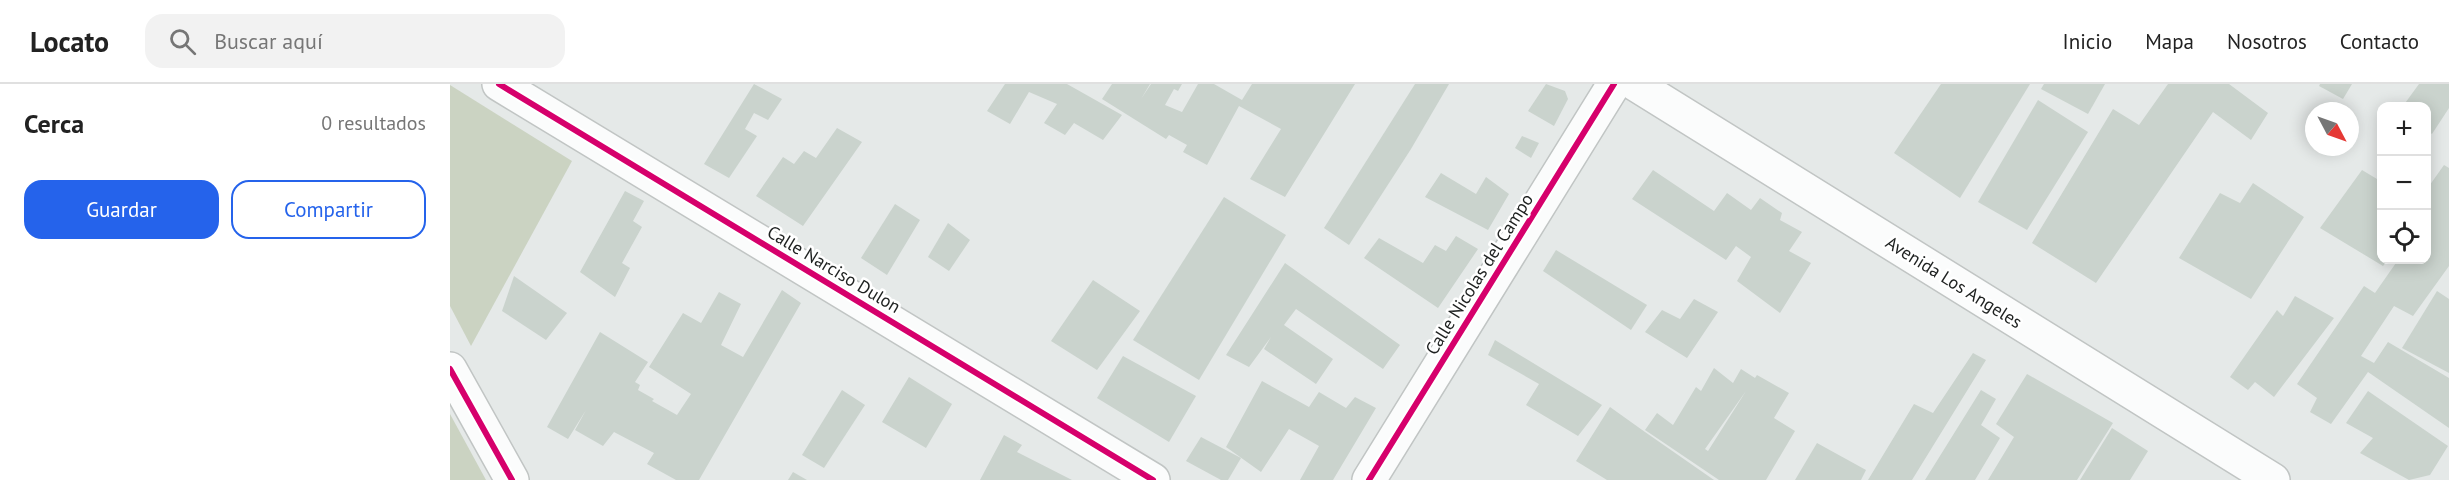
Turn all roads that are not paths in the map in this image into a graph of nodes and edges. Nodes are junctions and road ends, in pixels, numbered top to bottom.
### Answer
1 (500, 84) edge
2 (1614, 84) edge
3 (1635, 84) edge
4 (450, 369) edge
5 (512, 480) edge
6 (1153, 480) edge
7 (1369, 480) edge
8 (2273, 480) edge

1 - 6 street, Calle Narciso Dulon
2 - 7 street, Calle Nicolas del Campo
3 - 8 street, Avenida Los Angeles
4 - 5 street

